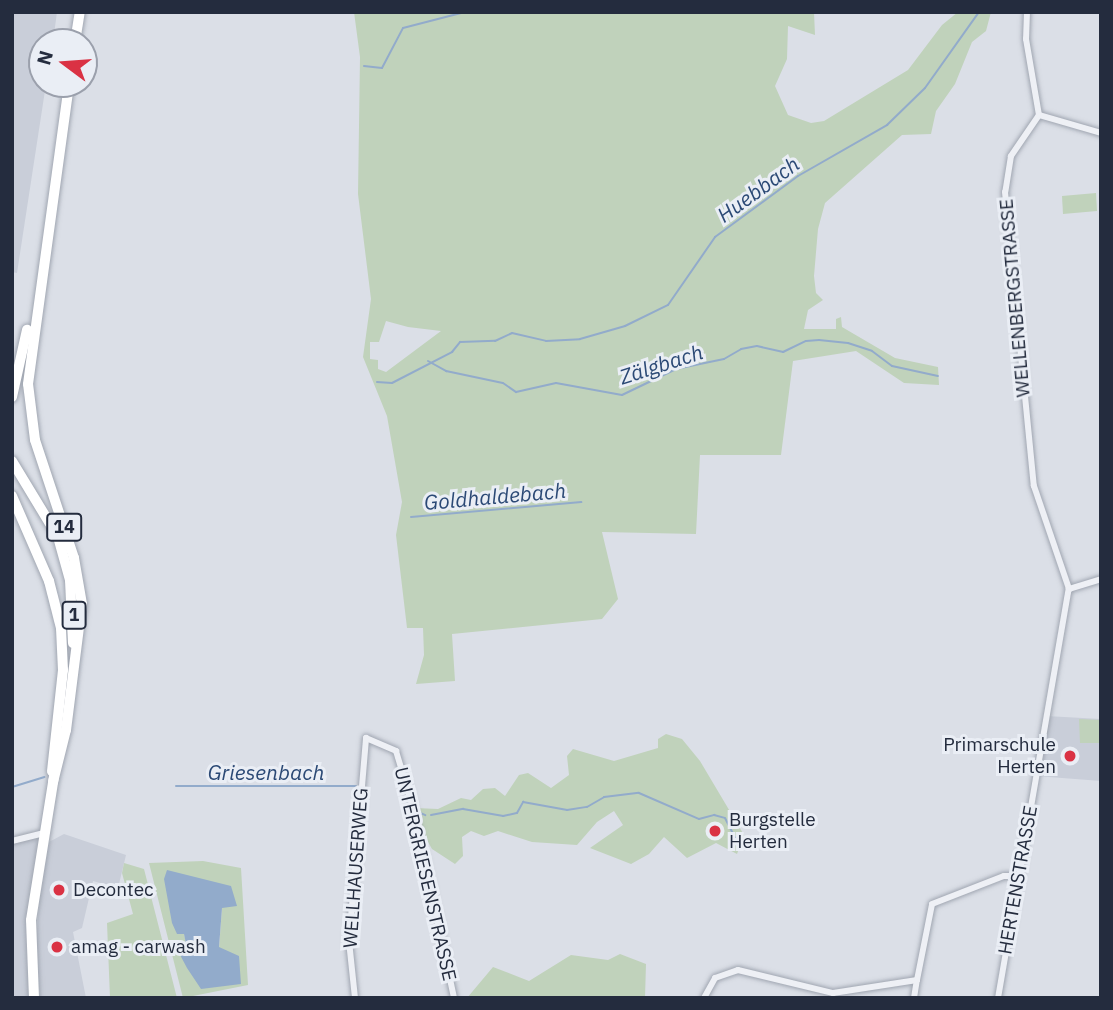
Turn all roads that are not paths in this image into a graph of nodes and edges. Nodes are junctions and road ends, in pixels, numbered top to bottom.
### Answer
1 (1027, 12) edge
2 (67, 98) edge
3 (1039, 116) junction
4 (1101, 133) edge
5 (41, 273) junction
6 (12, 397) edge
7 (12, 461) edge
8 (12, 496) edge
9 (1101, 579) edge
10 (1069, 590) junction
11 (366, 738) joint
12 (53, 782) junction
13 (44, 833) junction
14 (12, 841) edge
15 (1019, 876) junction
16 (917, 980) junction
17 (34, 998) edge
18 (355, 998) edge
19 (454, 998) edge
20 (704, 998) edge
21 (914, 998) edge
22 (998, 998) edge

1 - 3 street
2 - 5 main road, 14
3 - 4 street
3 - 10 street, WELLENBERGSTRASSE
5 - 6 main road, 14
5 - 12 main road, 14
7 - 12 main road, 1
8 - 12 main road, 14
9 - 10 street
10 - 15 street, HERTENSTRASSE
11 - 18 street, WELLHAUSERWEG
11 - 19 street, UNTERGRIESENSTRASSE
12 - 13 main road, 1
13 - 14 street
13 - 17 main road, 1
15 - 16 street
15 - 22 street, HERTENSTRASSE
16 - 20 street
16 - 21 street

